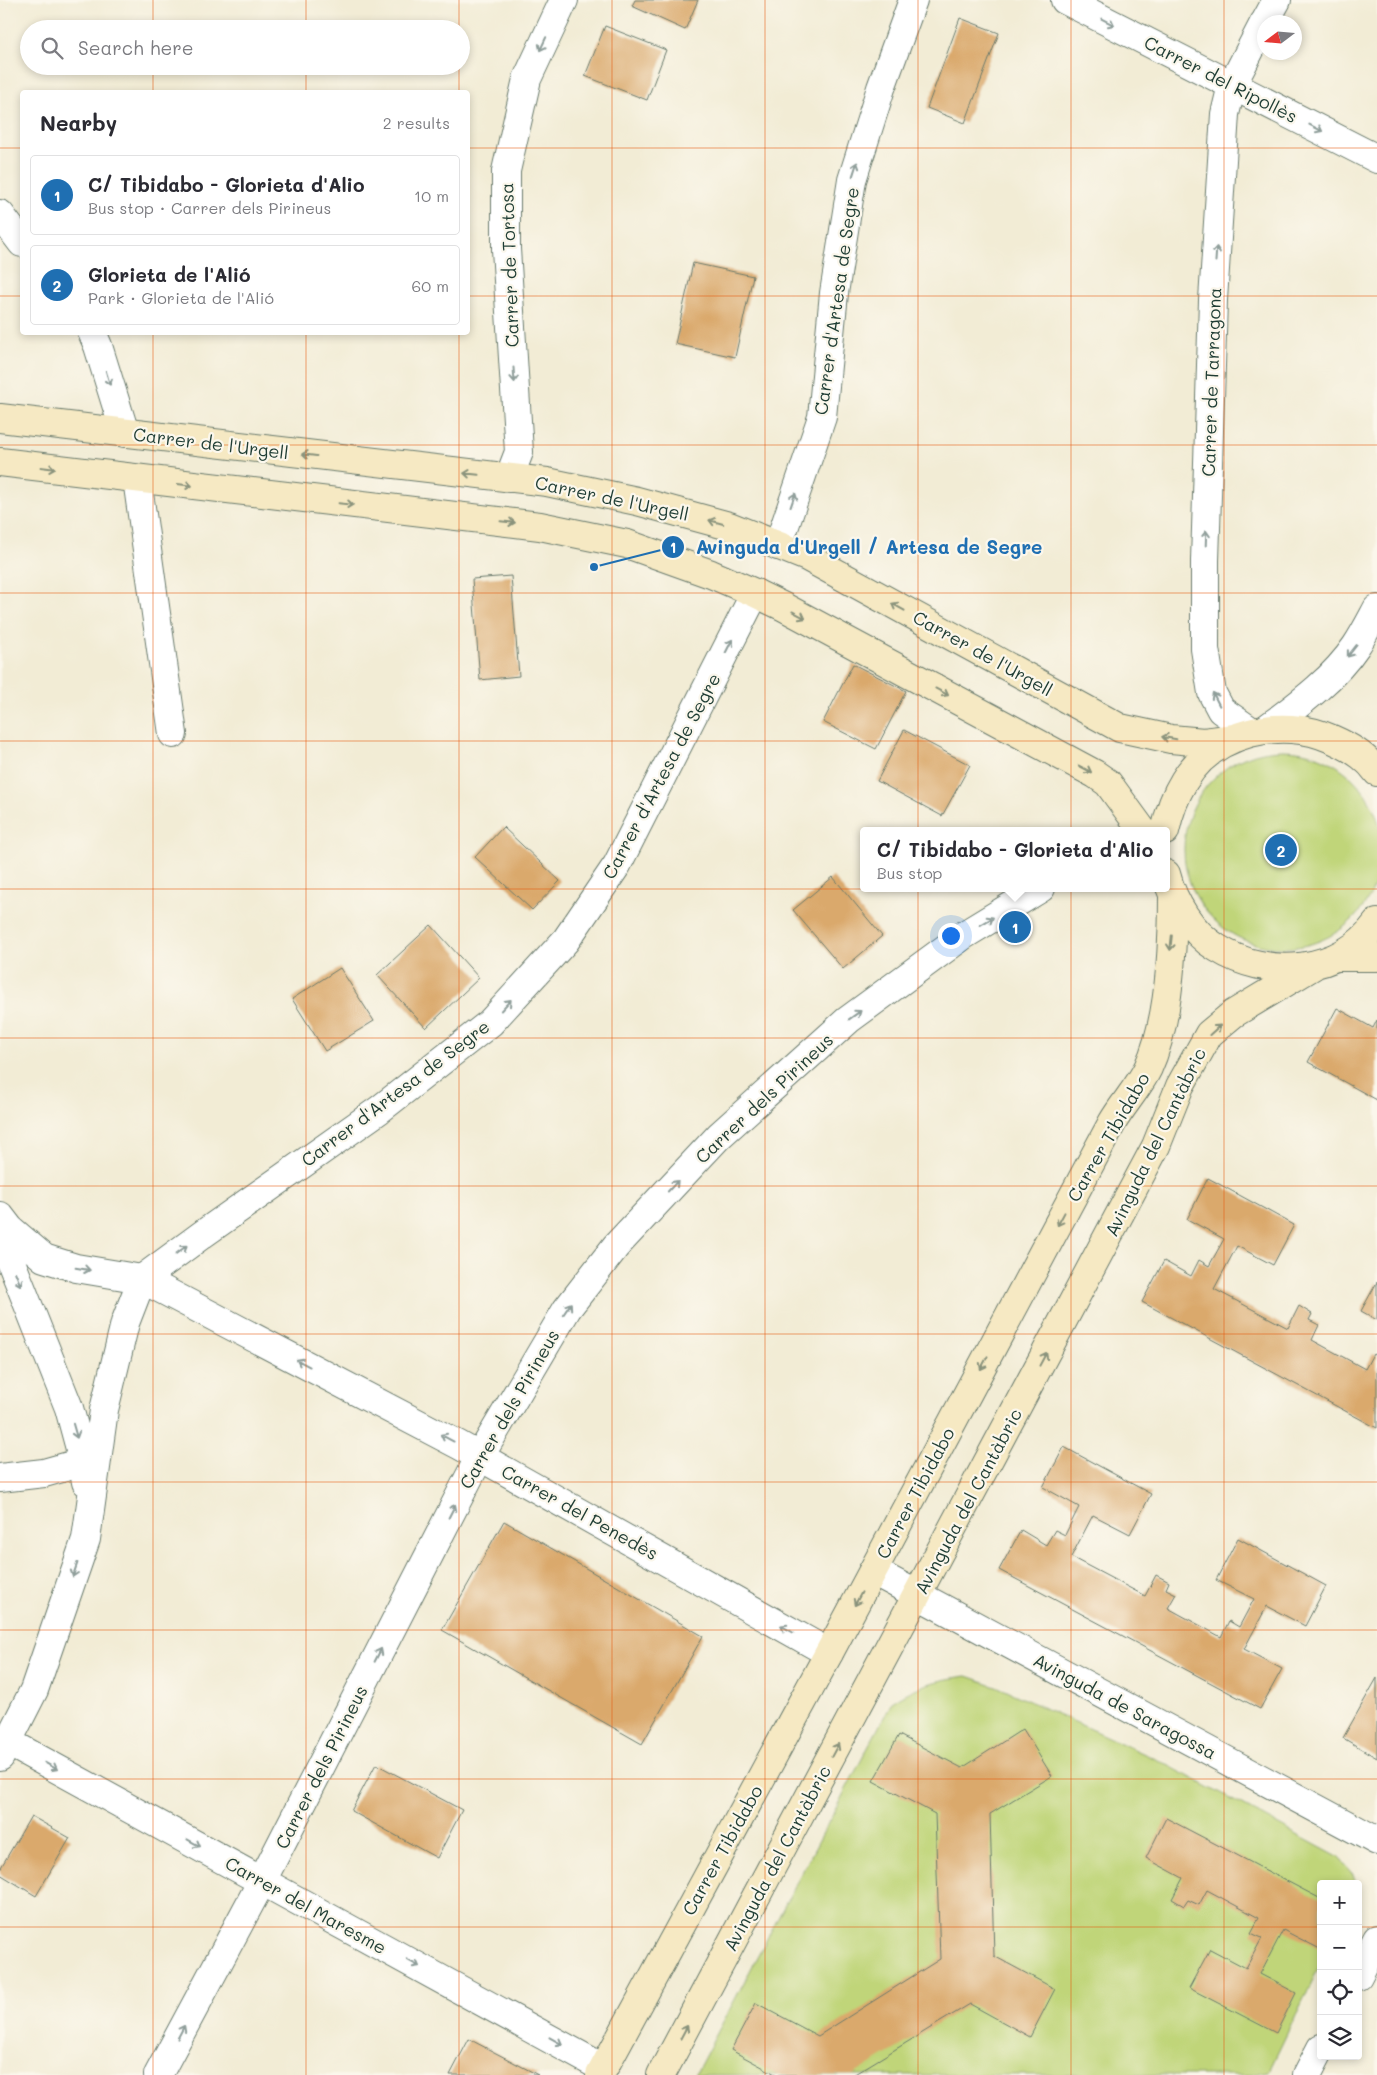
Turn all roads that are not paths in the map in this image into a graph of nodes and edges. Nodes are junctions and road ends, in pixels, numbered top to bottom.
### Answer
1 (564, 0) edge
2 (913, 0) edge
3 (1065, 0) edge
4 (1277, 0) edge
5 (1269, 15) edge
6 (1257, 38) edge
7 (1232, 85) junction
8 (1377, 159) edge
9 (0, 214) edge
10 (20, 240) edge
11 (93, 335) edge
12 (0, 418) edge
13 (125, 433) junction
14 (0, 462) edge
15 (509, 478) junction
16 (137, 479) junction
17 (778, 546) junction
18 (755, 593) junction
19 (1377, 610) edge
20 (1251, 733) junction
21 (174, 734) dead end
22 (1377, 772) edge
23 (1140, 827) edge
24 (1167, 827) edge
25 (1170, 885) edge
26 (1034, 892) edge
27 (1169, 892) edge
28 (1377, 923) edge
29 (1377, 957) edge
30 (1325, 962) junction
31 (0, 1216) edge
32 (0, 1234) edge
33 (142, 1279) junction
34 (480, 1456) junction
35 (83, 1462) junction
36 (0, 1478) edge
37 (89, 1523) junction
38 (873, 1571) junction
39 (918, 1594) junction
40 (829, 1653) junction
41 (4, 1750) edge
42 (1377, 1841) edge
43 (262, 1881) junction
44 (1377, 1939) edge
45 (1361, 1970) edge
46 (1317, 2056) edge
47 (602, 2071) edge
48 (158, 2075) edge
49 (661, 2075) edge
50 (1307, 2075) edge

1 -> 15 street, Carrer de Tortosa
17 -> 2 street, Carrer d'Artesa de Segre
3 -> 7 street, Carrer del Ripollès
4 - 5 street, Carrer de Tarragona
6 - 7 street, Carrer de Tarragona
7 -> 8 street, Carrer del Ripollès
20 -> 7 street, Carrer de Tarragona
9 - 10 street
11 -> 13 street
12 - 13 street, Carrer de l'Urgell
15 -> 13 street, Carrer de l'Urgell
14 -> 16 street
17 -> 15 street, Carrer de l'Urgell
16 -> 18 street
16 - 21 street
20 -> 17 street, Carrer de l'Urgell
18 -> 23 street
33 -> 18 street, Carrer d'Artesa de Segre
19 -> 20 street
20 - 22 street, Carrer de l'Urgell
20 - 24 street
25 - 30 street
34 -> 26 street, Carrer dels Pirineus
27 -> 38 street, Carrer Tibidabo
28 - 30 street, Avinguda del Cantàbric
29 - 30 street
39 -> 30 street, Avinguda del Cantàbric
31 -> 33 street, Carrer del Penedès
32 -> 35 street
34 -> 33 street, Carrer del Penedès
33 - 37 street
40 -> 34 street, Carrer del Penedès
43 -> 34 street, Carrer dels Pirineus
35 - 36 street
35 - 37 street
37 -> 41 street
38 - 39 street, Avinguda de Saragossa
38 -> 40 street, Carrer Tibidabo
39 - 42 street, Avinguda de Saragossa
49 -> 39 street, Avinguda del Cantàbric
40 - 47 street, Carrer Tibidabo
41 -> 43 street, Carrer del Maresme
43 -> 47 street, Carrer del Maresme
48 -> 43 street, Carrer dels Pirineus
44 - 45 street
46 - 50 street

